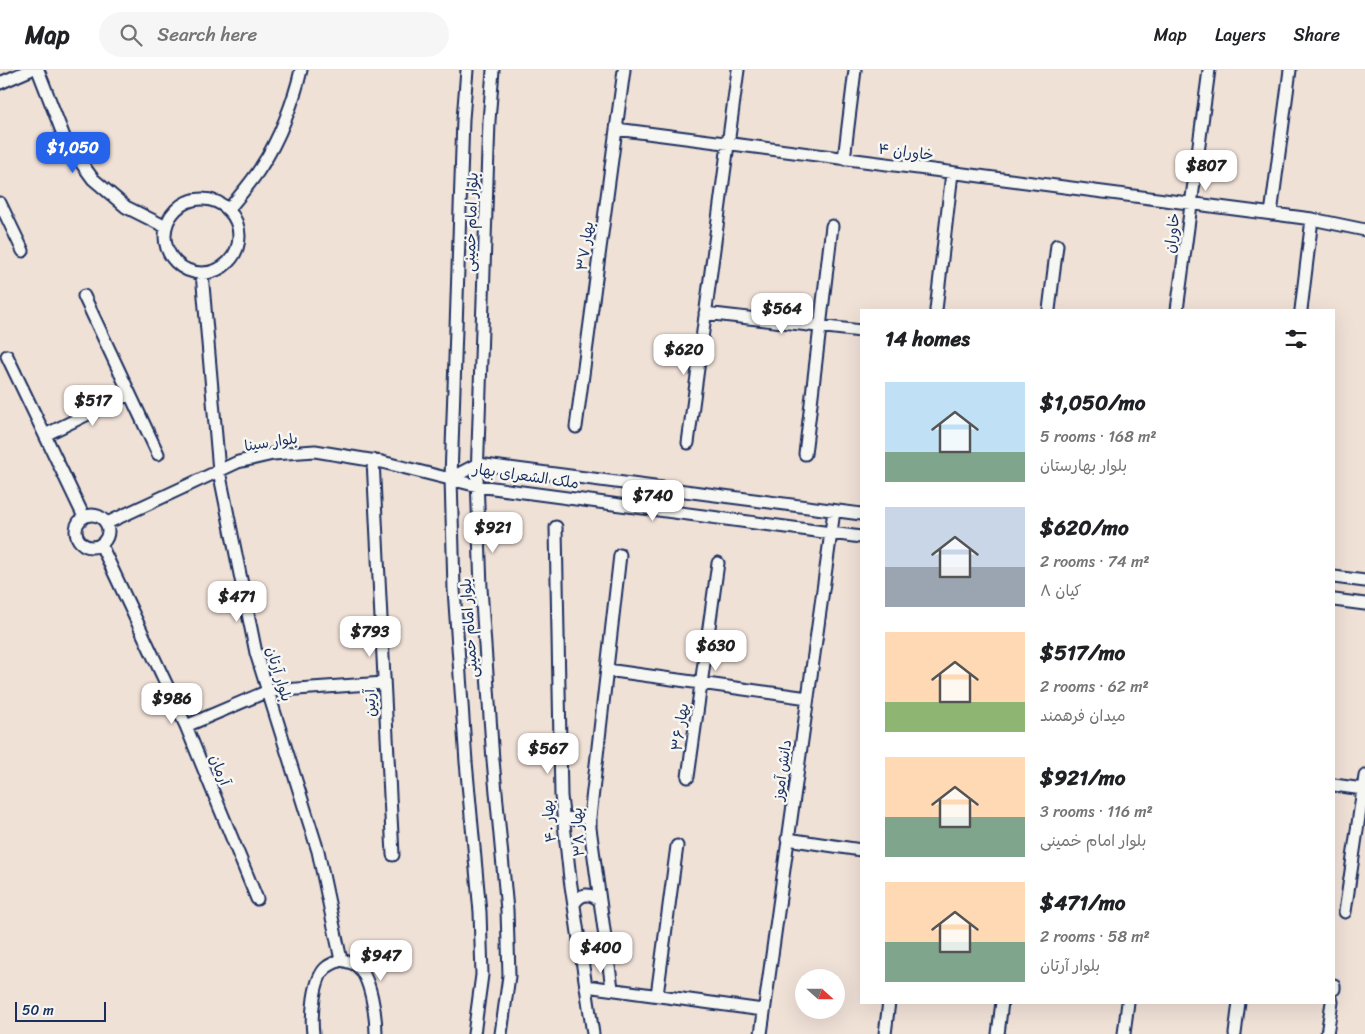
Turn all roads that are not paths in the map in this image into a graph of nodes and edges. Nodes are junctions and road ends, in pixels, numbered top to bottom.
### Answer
1 (30, 70) edge
2 (38, 70) edge
3 (301, 70) edge
4 (467, 70) edge
5 (493, 70) edge
6 (624, 70) edge
7 (738, 70) edge
8 (855, 70) edge
9 (1208, 70) edge
10 (1290, 70) edge
11 (0, 83) edge
12 (616, 130) junction
13 (728, 144) junction
14 (844, 159) junction
15 (952, 173) junction
16 (0, 202) edge
17 (1191, 204) junction
18 (228, 210) junction
19 (1271, 214) junction
20 (1312, 219) junction
21 (832, 226) dead end
22 (166, 227) junction
23 (1365, 230) edge
24 (1057, 246) dead end
25 (23, 252) dead end
26 (202, 273) junction
27 (84, 296) dead end
28 (936, 309) edge
29 (1049, 309) edge
30 (1177, 309) edge
31 (1301, 309) edge
32 (705, 313) junction
33 (820, 327) junction
34 (860, 332) edge
35 (8, 356) dead end
36 (129, 394) junction
37 (576, 426) dead end
38 (45, 435) junction
39 (688, 443) dead end
40 (158, 454) dead end
41 (805, 454) dead end
42 (373, 460) junction
43 (478, 464) junction
44 (219, 471) junction
45 (451, 478) junction
46 (478, 486) junction
47 (834, 511) junction
48 (860, 514) edge
49 (84, 517) junction
50 (107, 523) junction
51 (556, 527) dead end
52 (831, 533) junction
53 (860, 537) edge
54 (101, 546) junction
55 (620, 555) dead end
56 (718, 563) dead end
57 (1335, 577) edge
58 (1365, 582) edge
59 (1335, 600) edge
60 (1365, 604) edge
61 (607, 670) junction
62 (384, 683) junction
63 (701, 683) junction
64 (268, 691) junction
65 (808, 698) junction
66 (186, 726) junction
67 (1365, 776) edge
68 (688, 777) dead end
69 (1335, 785) edge
70 (1363, 789) junction
71 (590, 817) junction
72 (564, 820) junction
73 (787, 839) junction
74 (677, 846) dead end
75 (860, 850) edge
76 (393, 855) dead end
77 (257, 899) dead end
78 (600, 901) junction
79 (574, 904) junction
80 (1345, 912) dead end
81 (341, 960) junction
82 (586, 986) junction
83 (612, 988) junction
84 (657, 994) junction
85 (889, 1004) edge
86 (1002, 1004) edge
87 (1128, 1004) edge
88 (1239, 1004) edge
89 (1332, 1004) edge
90 (763, 1010) junction
91 (313, 1034) edge
92 (376, 1034) edge
93 (474, 1034) edge
94 (501, 1034) edge
95 (593, 1034) edge
96 (761, 1034) edge
97 (885, 1034) edge
98 (998, 1034) edge
99 (1124, 1034) edge
100 (1235, 1034) edge
101 (1327, 1034) edge

1 - 11 street
2 - 22 street
3 - 18 street
4 - 45 street, بلوار امام خمینی
5 - 43 street, بلوار امام خمینی
6 - 12 street, بهار ۳۷
7 - 13 street
8 - 14 street
9 - 17 street, خاوران
10 - 19 street
12 - 13 street, خاوران ۴
12 - 37 street, بهار ۳۷
13 - 14 street, خاوران ۴
13 - 32 street
14 - 15 street, خاوران ۴
15 - 17 street, خاوران ۴
15 - 28 street
16 - 25 street
17 - 19 street, خاوران ۴
17 - 30 street, خاوران
18 - 22 street
18 - 26 street
19 - 20 street, خاوران ۴
20 - 23 street, خاوران ۴
20 - 31 street
21 - 33 street
22 - 26 street
24 - 29 street
26 - 44 street, بلوار آرتان
27 - 36 street
32 - 33 street
32 - 39 street
33 - 34 street
33 - 41 street
35 - 38 street
36 - 38 street
36 - 40 street
38 - 49 street
42 - 44 street, بلوار سینا
42 - 45 street, بلوار سینا
42 - 62 street, آرتین
43 - 45 street, ملک الشعرای بهار
43 - 46 street, بلوار امام خمینی
43 - 47 street, ملک الشعرای بهار
44 - 50 street, بلوار سینا
44 - 64 street, بلوار آرتان
45 - 46 street, ملک الشعرای بهار
45 - 93 street, بلوار امام خمینی
46 - 52 street, ملک الشعرای بهار
46 - 94 street, بلوار امام خمینی
47 - 48 street, ملک الشعرای بهار
47 - 52 street, دانش آموز
49 - 50 street
49 - 54 street
50 - 54 street
51 - 72 street, بهار ۴۰
52 - 53 street, ملک الشعرای بهار
52 - 65 street, دانش آموز
54 - 66 street, آرمان
55 - 61 street, بهار ۳۸
56 - 63 street, بهار ۳۶
57 - 58 street
59 - 60 street
61 - 63 street
61 - 71 street, بهار ۳۸
62 - 64 street
62 - 76 street, آرتین
63 - 65 street
63 - 68 street, بهار ۳۶
64 - 66 street
64 - 81 street, بلوار آرتان
65 - 73 street, دانش آموز
66 - 77 street, آرمان
67 - 70 street
69 - 70 street
70 - 80 street
71 - 72 street
71 - 78 street, بهار ۳۸
72 - 79 street, بهار ۴۰
73 - 75 street
73 - 90 street, دانش آموز
74 - 84 street
78 - 79 street
78 - 83 street, بهار ۳۸
79 - 82 street, بهار ۴۰
81 - 91 street
81 - 92 street
82 - 83 street
82 - 95 street, بهار ۴۰
83 - 84 street
84 - 90 street
85 - 97 street
86 - 98 street
87 - 99 street
88 - 100 street
89 - 101 street
90 - 96 street, دانش آموز

